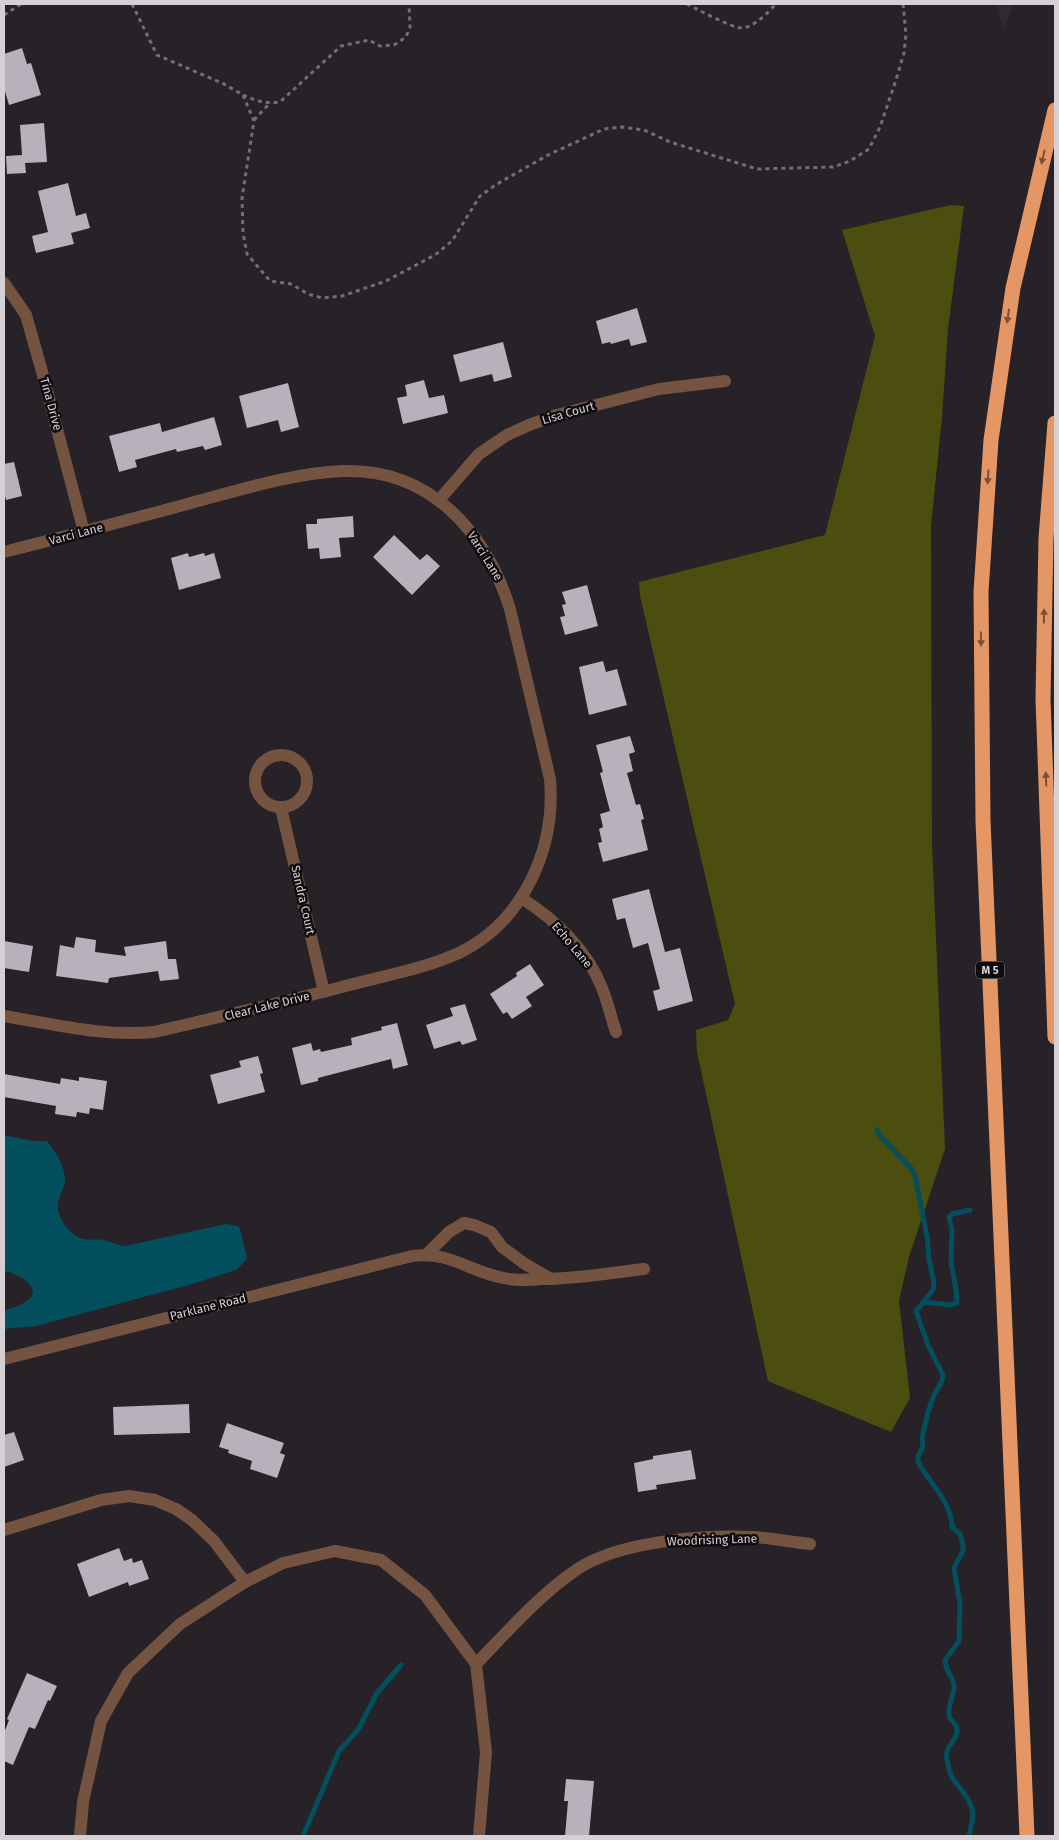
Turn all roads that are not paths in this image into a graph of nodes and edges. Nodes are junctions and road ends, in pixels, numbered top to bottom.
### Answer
1 (1055, 110) edge
2 (4, 283) edge
3 (725, 381) dead end
4 (1055, 423) edge
5 (439, 500) junction
6 (84, 532) junction
7 (4, 552) edge
8 (282, 808) junction
9 (521, 898) junction
10 (511, 910) joint
11 (324, 992) junction
12 (4, 1016) edge
13 (616, 1032) dead end
14 (1055, 1037) edge
15 (427, 1254) junction
16 (644, 1269) dead end
17 (551, 1279) junction
18 (4, 1359) edge
19 (4, 1530) edge
20 (810, 1544) dead end
21 (245, 1582) junction
22 (476, 1664) junction
23 (80, 1836) edge
24 (480, 1836) edge
25 (1027, 1836) edge

1 -> 25 highway, M 5
2 - 6 street, Tina Drive
3 - 5 street, Lisa Court
14 -> 4 highway
5 - 6 street, Varci Lane
5 - 9 street, Varci Lane
6 - 7 street, Varci Lane
8 - 8 street
8 - 11 street, Sandra Court
9 - 10 street, Varci Lane
9 - 13 street, Echo Lane
10 - 11 street, Clear Lake Drive
11 - 12 street, Clear Lake Drive
15 - 17 street
15 - 17 street
15 - 18 street, Parklane Road
16 - 17 street
19 - 21 street
20 - 22 street, Woodrising Lane
21 - 22 street
21 - 23 street
22 - 24 street

